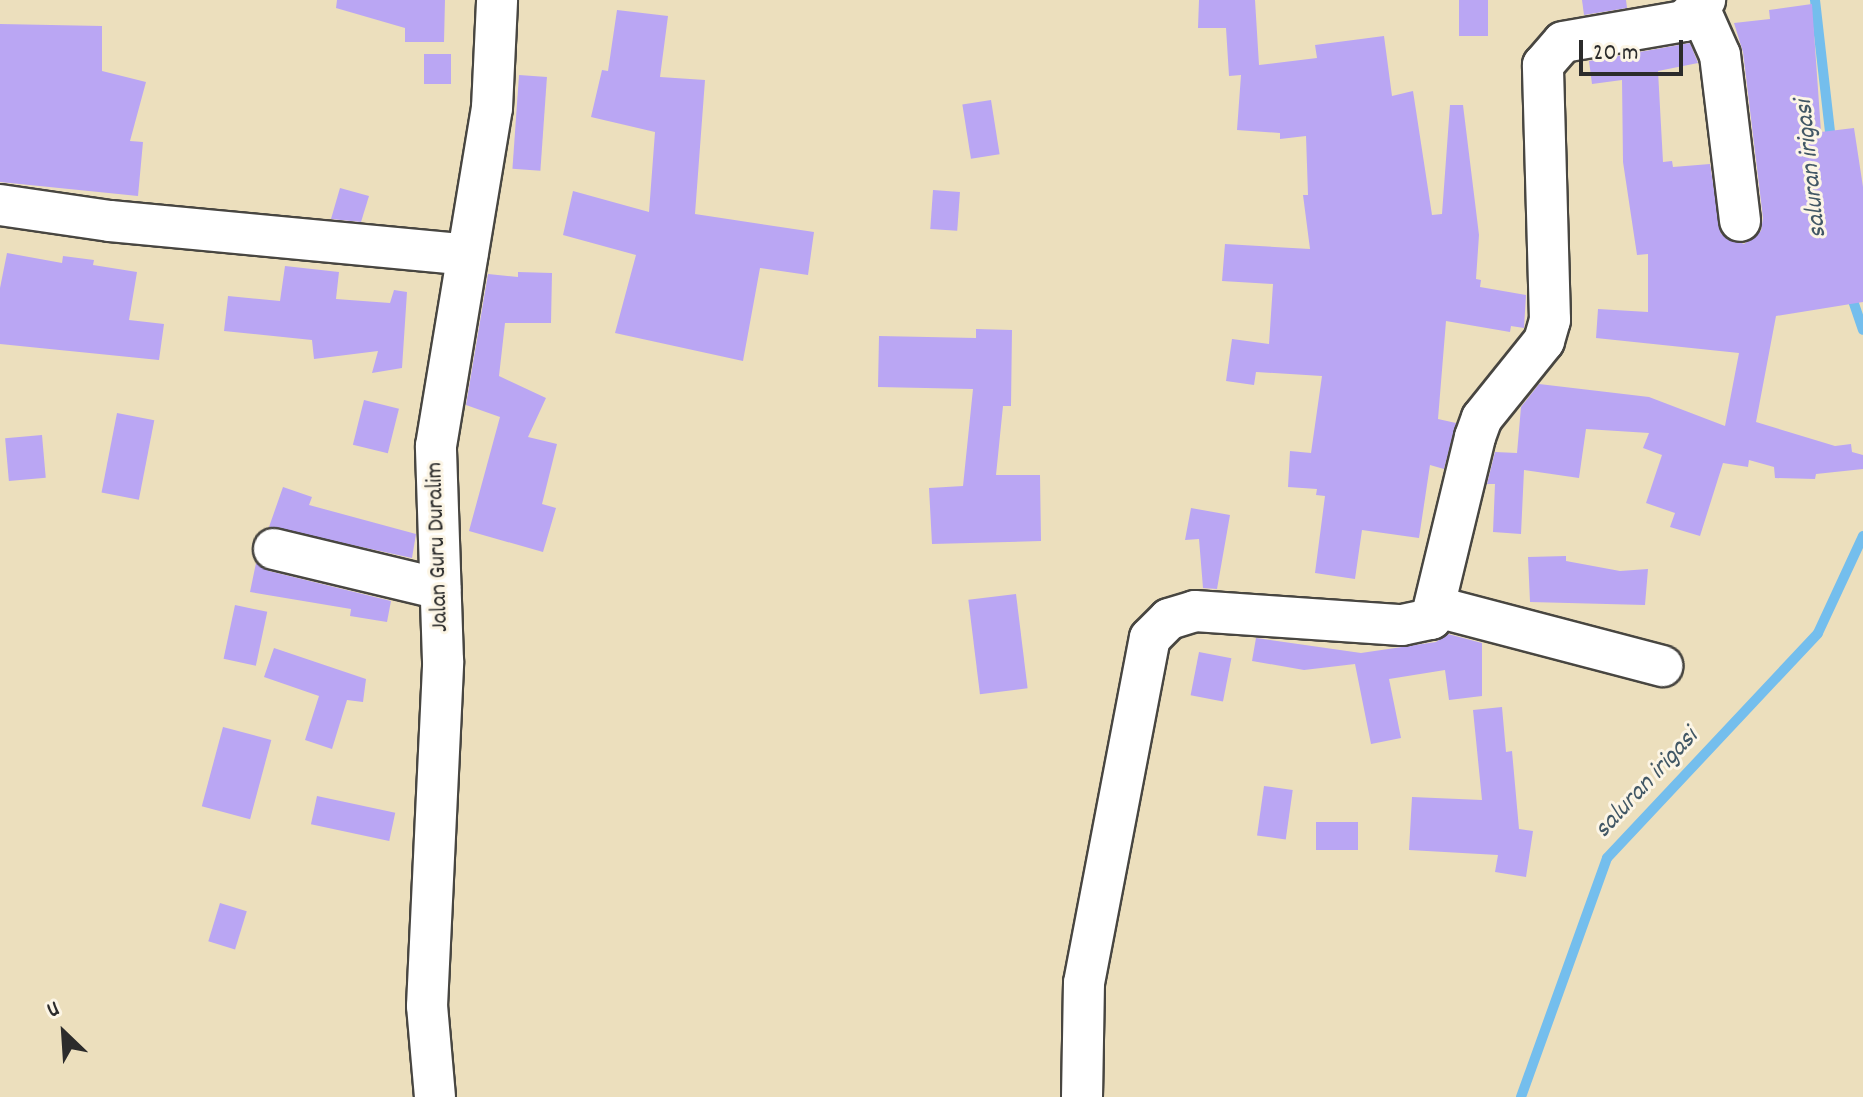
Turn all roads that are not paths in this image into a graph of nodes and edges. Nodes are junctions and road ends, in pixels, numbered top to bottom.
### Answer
1 (497, 0) edge
2 (1702, 5) edge
3 (0, 205) edge
4 (1740, 221) dead end
5 (467, 255) junction
6 (274, 549) dead end
7 (440, 589) junction
8 (1437, 607) junction
9 (1662, 666) dead end
10 (435, 1097) edge
11 (1082, 1097) edge

1 - 5 street, Jalan Guru Duralim
2 - 4 street
2 - 8 street
3 - 5 street
5 - 7 street, Jalan Guru Duralim
6 - 7 street
7 - 10 street, Jalan Guru Duralim
8 - 9 street
8 - 11 street

